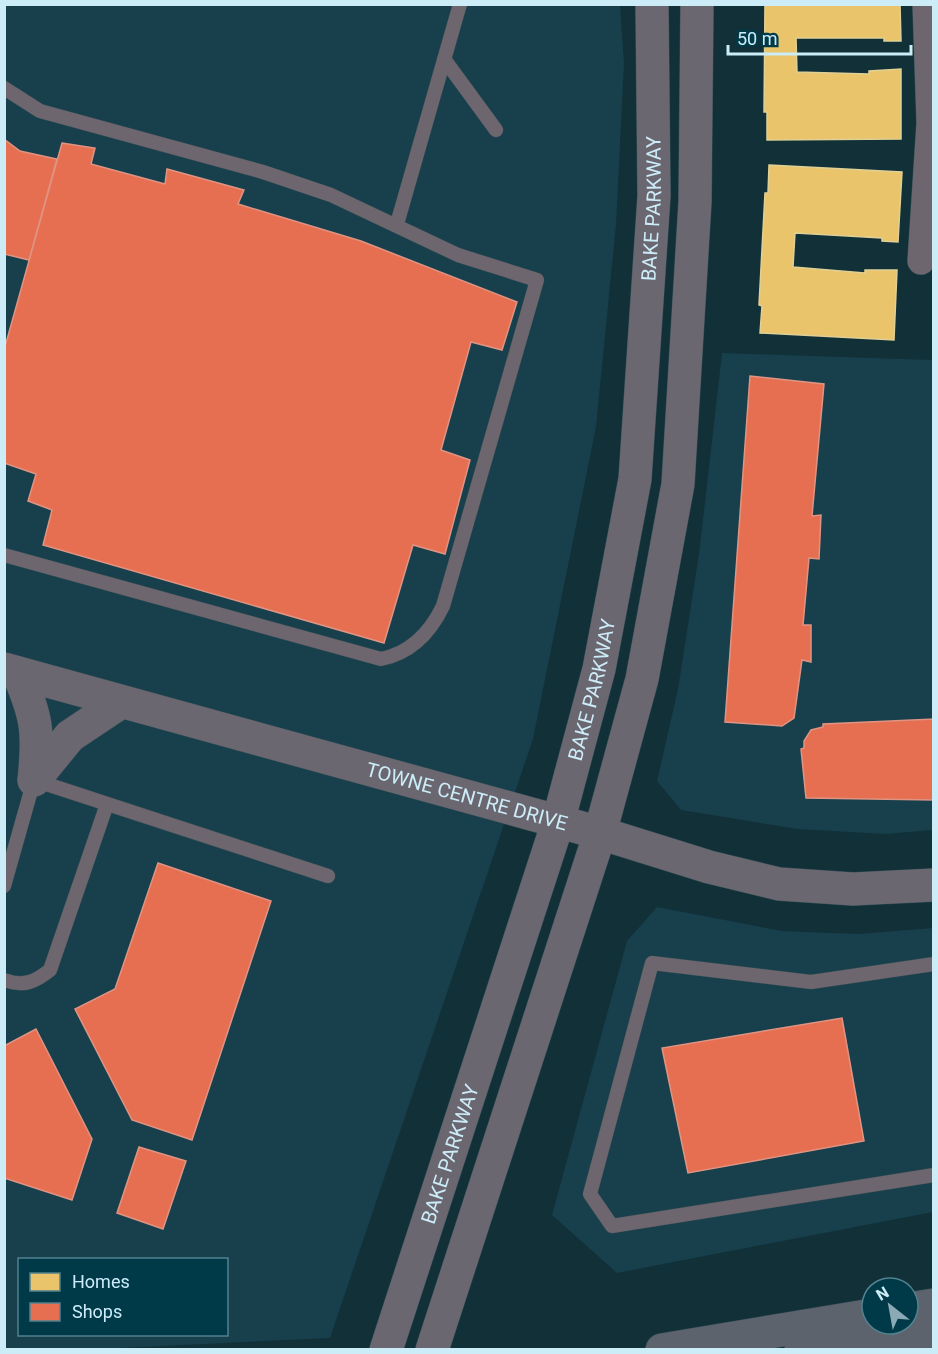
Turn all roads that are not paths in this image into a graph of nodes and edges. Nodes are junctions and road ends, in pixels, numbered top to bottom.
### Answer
1 (459, 4) edge
2 (652, 4) edge
3 (667, 4) edge
4 (697, 4) edge
5 (926, 4) edge
6 (444, 59) junction
7 (4, 88) edge
8 (932, 124) edge
9 (496, 130) dead end
10 (695, 202) junction
11 (397, 224) junction
12 (921, 261) dead end
13 (4, 555) edge
14 (11, 671) edge
15 (121, 702) junction
16 (34, 780) junction
17 (107, 804) junction
18 (558, 822) junction
19 (600, 833) junction
20 (328, 876) dead end
21 (4, 886) edge
22 (933, 888) edge
23 (933, 964) edge
24 (4, 980) edge
25 (933, 1175) edge
26 (860, 1317) edge
27 (933, 1338) edge
28 (386, 1350) edge
29 (432, 1350) edge
30 (662, 1350) edge
31 (801, 1350) edge

1 - 6 lane
2 - 18 main road, BAKE PARKWAY
3 - 10 main road
4 - 10 main road
5 - 8 street
6 - 9 lane
6 - 11 lane
7 - 11 lane
8 - 12 street
10 - 19 main road
11 - 13 lane
14 - 15 main road, TOWNE CENTRE DRIVE
14 - 16 main road
15 - 16 main road
15 - 18 main road, TOWNE CENTRE DRIVE
16 - 17 lane
16 - 21 lane
17 - 20 lane
17 - 24 lane
18 - 19 main road, TOWNE CENTRE DRIVE
18 - 28 main road, BAKE PARKWAY
19 - 22 main road, TOWNE CENTRE DRIVE
19 - 29 main road
23 - 25 lane
26 - 30 highway
27 - 31 highway

